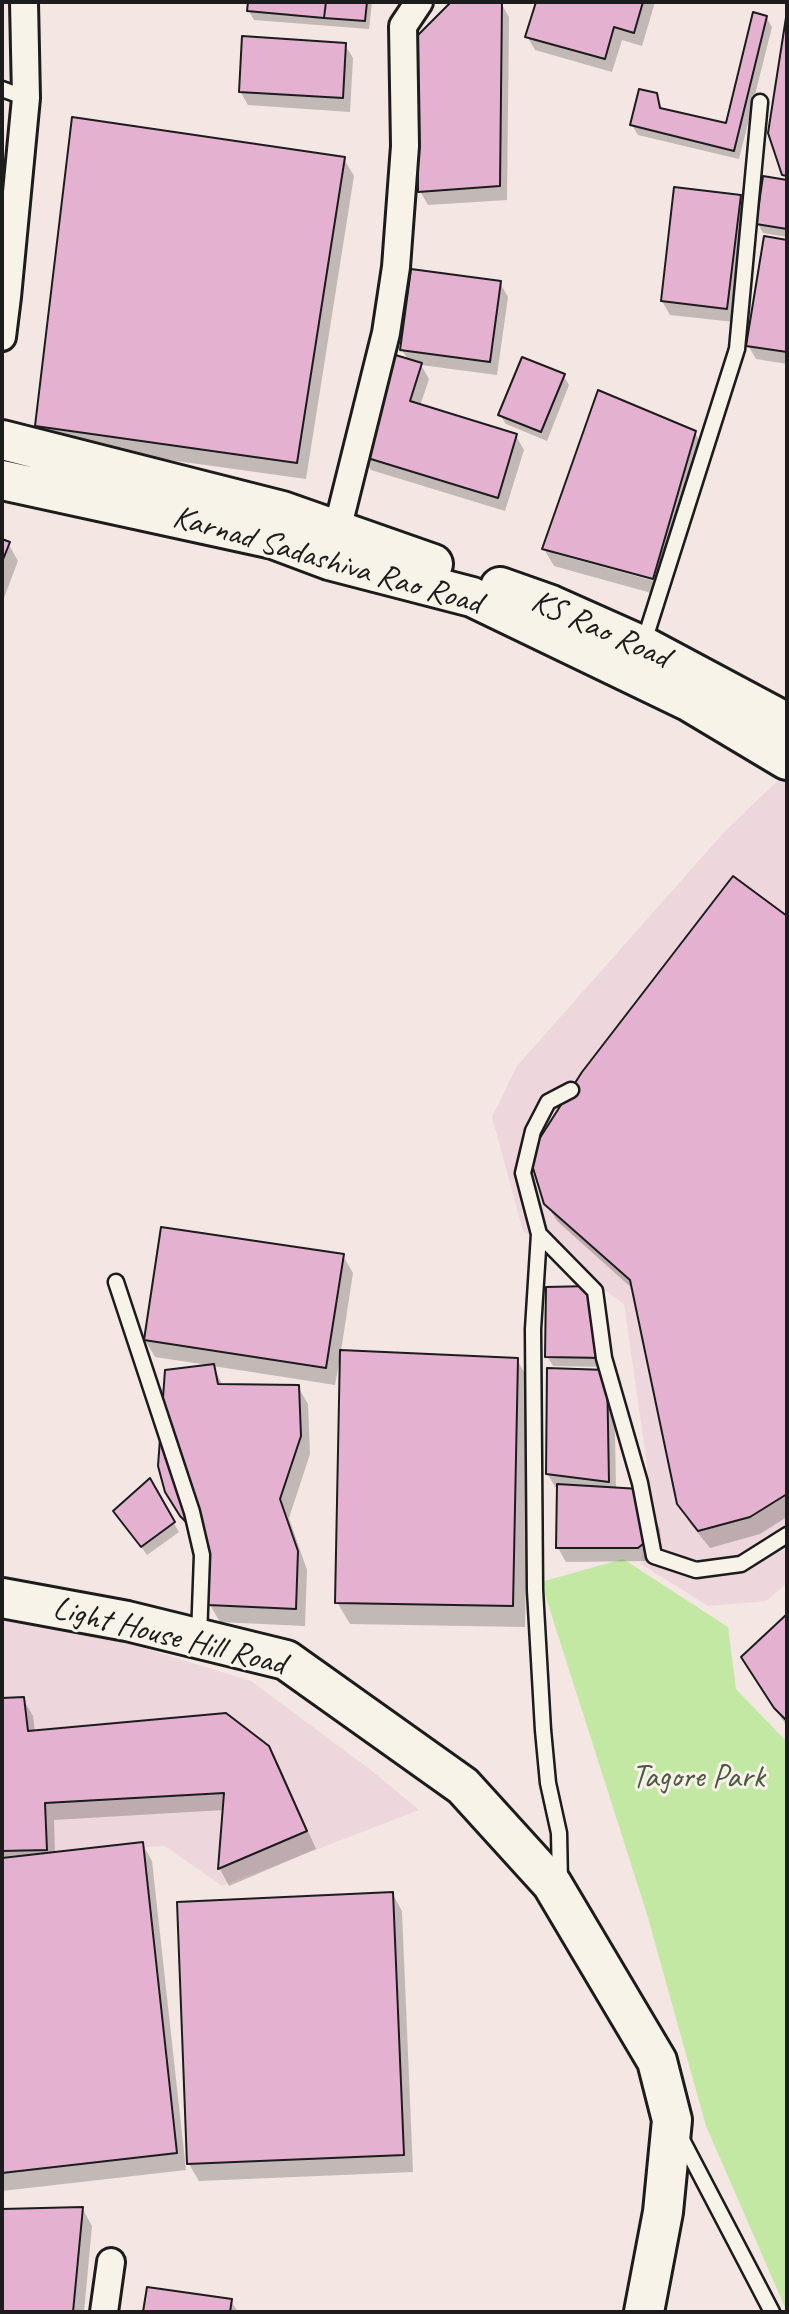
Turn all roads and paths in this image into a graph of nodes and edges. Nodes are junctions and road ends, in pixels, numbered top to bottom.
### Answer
1 (24, 2) edge
2 (419, 2) edge
3 (14, 93) edge
4 (760, 102) dead end
5 (2, 337) edge
6 (2, 440) edge
7 (2, 480) edge
8 (337, 530) junction
9 (643, 646) junction
10 (787, 723) edge
11 (787, 760) edge
12 (570, 1090) dead end
13 (539, 1234) junction
14 (116, 1282) dead end
15 (787, 1535) edge
16 (2, 1598) edge
17 (199, 1639) junction
18 (561, 1898) junction
19 (672, 2120) junction
20 (111, 2262) dead end
21 (104, 2312) edge
22 (644, 2312) edge
23 (772, 2312) edge

1 - 3 street
2 - 8 street
3 - 5 street
4 - 9 lane
6 - 8 main road, KS Rao Road
7 - 11 main road, Karnad Sadashiva Rao Road
8 - 9 main road, KS Rao Road
9 - 10 main road, KS Rao Road
12 - 13 lane
13 - 15 lane
13 - 18 lane
14 - 17 lane
16 - 17 main road, Light House Hill Road
17 - 18 main road, Light House Hill Road
18 - 19 main road, Light House Hill Road
19 - 22 main road, Light House Hill Road
19 - 23 lane
20 - 21 street

